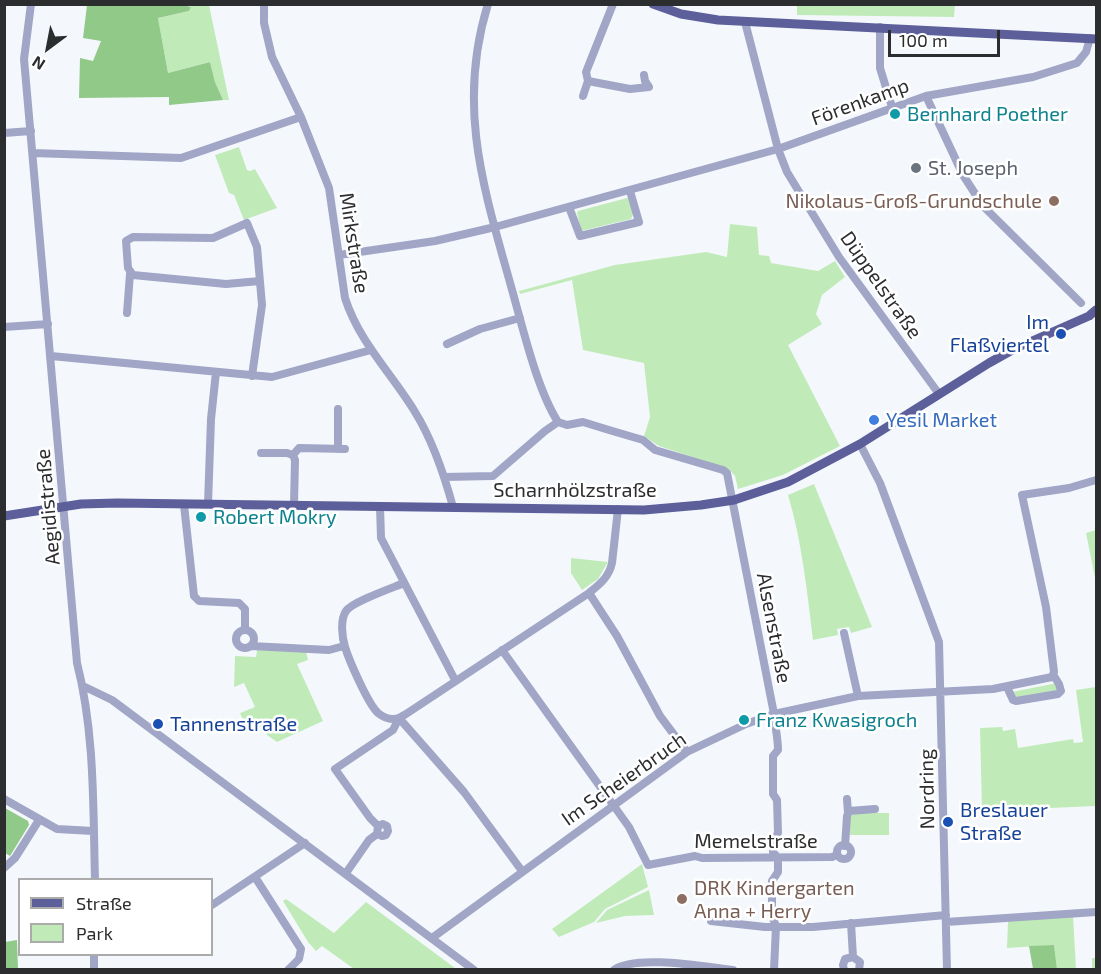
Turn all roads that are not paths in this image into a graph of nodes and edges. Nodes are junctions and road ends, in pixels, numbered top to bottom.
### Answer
1 (31, 4) edge
2 (264, 4) edge
3 (488, 4) edge
4 (613, 4) edge
5 (653, 4) edge
6 (745, 22) junction
7 (880, 27) junction
8 (1093, 38) edge
9 (644, 75) dead end
10 (588, 81) junction
11 (584, 96) dead end
12 (926, 96) junction
13 (891, 108) junction
14 (301, 117) junction
15 (31, 131) junction
16 (4, 133) edge
17 (778, 149) junction
18 (33, 153) junction
19 (630, 191) junction
20 (569, 207) junction
21 (495, 227) junction
22 (339, 255) junction
23 (130, 273) junction
24 (260, 281) junction
25 (1081, 303) dead end
26 (1096, 310) edge
27 (127, 313) dead end
28 (520, 318) junction
29 (48, 324) junction
30 (4, 327) edge
31 (447, 344) dead end
32 (371, 350) junction
33 (51, 356) junction
34 (216, 372) junction
35 (252, 376) junction
36 (939, 394) junction
37 (338, 409) dead end
38 (558, 422) junction
39 (860, 444) junction
40 (261, 453) dead end
41 (293, 455) junction
42 (444, 477) junction
43 (1096, 480) edge
44 (734, 500) junction
45 (208, 504) junction
46 (184, 505) junction
47 (294, 505) junction
48 (381, 506) junction
49 (64, 507) junction
50 (453, 507) junction
51 (618, 509) junction
52 (4, 516) edge
53 (404, 583) junction
54 (590, 593) junction
55 (245, 629) junction
56 (844, 633) dead end
57 (251, 646) junction
58 (344, 646) junction
59 (502, 650) junction
60 (1054, 676) junction
61 (455, 680) junction
62 (83, 686) junction
63 (1007, 687) junction
64 (942, 692) junction
65 (858, 696) junction
66 (774, 714) junction
67 (399, 718) junction
68 (687, 752) junction
69 (4, 799) edge
70 (847, 799) dead end
71 (613, 806) junction
72 (875, 809) dead end
73 (848, 813) junction
74 (39, 820) junction
75 (93, 831) junction
76 (305, 843) junction
77 (778, 858) junction
78 (4, 868) edge
79 (522, 871) junction
80 (346, 873) junction
81 (255, 877) junction
82 (94, 878) edge
83 (213, 904) edge
84 (1096, 912) edge
85 (946, 919) junction
86 (711, 921) dead end
87 (851, 923) junction
88 (776, 926) junction
89 (432, 938) junction
90 (853, 957) junction
91 (288, 969) edge
92 (474, 969) edge
93 (614, 969) edge
94 (733, 969) edge
95 (774, 969) edge
96 (844, 969) edge
97 (859, 969) edge
98 (947, 969) edge

1 - 15 street, Aegidistraße
2 - 14 street, Mirkstraße
3 - 21 street
4 - 10 street
5 - 6 main road
6 - 7 main road
6 - 17 street, Düppelstraße
7 - 8 main road
7 - 13 street
8 - 12 street, Förenkamp
9 - 10 street
10 - 11 street
12 - 13 street, Förenkamp
12 - 25 street
13 - 17 street, Förenkamp
14 - 18 street
14 - 22 street, Mirkstraße
15 - 16 street
15 - 18 street, Aegidistraße
17 - 19 street, Förenkamp
17 - 36 street, Düppelstraße
18 - 29 street, Aegidistraße
19 - 20 street, Förenkamp
19 - 20 street
20 - 21 street, Förenkamp
21 - 22 street, Förenkamp
21 - 28 street
22 - 32 street, Mirkstraße
23 - 24 street
23 - 24 street
23 - 27 street
24 - 35 street
26 - 36 main road, Scharnhölzstraße
28 - 31 street
28 - 38 street
29 - 30 street
29 - 33 street, Aegidistraße
32 - 35 street
32 - 42 street, Mirkstraße
33 - 34 street
33 - 49 street, Aegidistraße
34 - 35 street
34 - 45 street
36 - 39 main road, Scharnhölzstraße
37 - 41 street
38 - 42 street
38 - 44 street, Alsenstraße
39 - 44 main road, Scharnhölzstraße
39 - 64 street, Nordring
40 - 41 street
41 - 47 street
42 - 50 street, Mirkstraße
43 - 60 street
44 - 51 main road, Scharnhölzstraße
44 - 66 street, Alsenstraße
45 - 46 main road, Scharnhölzstraße
45 - 47 main road, Scharnhölzstraße
46 - 49 main road, Scharnhölzstraße
46 - 55 street
47 - 48 main road, Scharnhölzstraße
48 - 50 main road, Scharnhölzstraße
48 - 53 street
49 - 52 main road, Scharnhölzstraße
49 - 62 street, Aegidistraße
50 - 51 main road, Scharnhölzstraße
51 - 54 street
53 - 58 street
53 - 61 street
54 - 59 street
54 - 68 street
55 - 57 street
55 - 57 street
56 - 65 street
57 - 58 street
58 - 67 street
59 - 61 street
59 - 71 street, Memelstraße
60 - 63 street, Im Scheierbruch
60 - 63 street
61 - 67 street
62 - 75 street, Aegidistraße
62 - 76 street
63 - 64 street, Im Scheierbruch
64 - 65 street, Im Scheierbruch
64 - 85 street, Nordring
65 - 66 street, Im Scheierbruch
66 - 68 street, Im Scheierbruch
66 - 77 street, Alsenstraße
67 - 79 street
67 - 80 street
68 - 71 street, Im Scheierbruch
69 - 74 street
70 - 73 street, Memelstraße
71 - 77 street, Memelstraße
71 - 79 street, Im Scheierbruch
72 - 73 street
73 - 77 street, Memelstraße
74 - 75 street
74 - 78 street
75 - 82 street, Aegidistraße
76 - 80 street
76 - 81 street
77 - 88 street, Alsenstraße
79 - 89 street, Im Scheierbruch
80 - 89 street
81 - 83 street
81 - 91 street
84 - 85 street
85 - 87 street
85 - 98 street, Nordring
86 - 88 street
87 - 88 street
87 - 90 street
88 - 95 street, Alsenstraße
89 - 92 street
90 - 96 street
90 - 97 street
93 - 94 street

